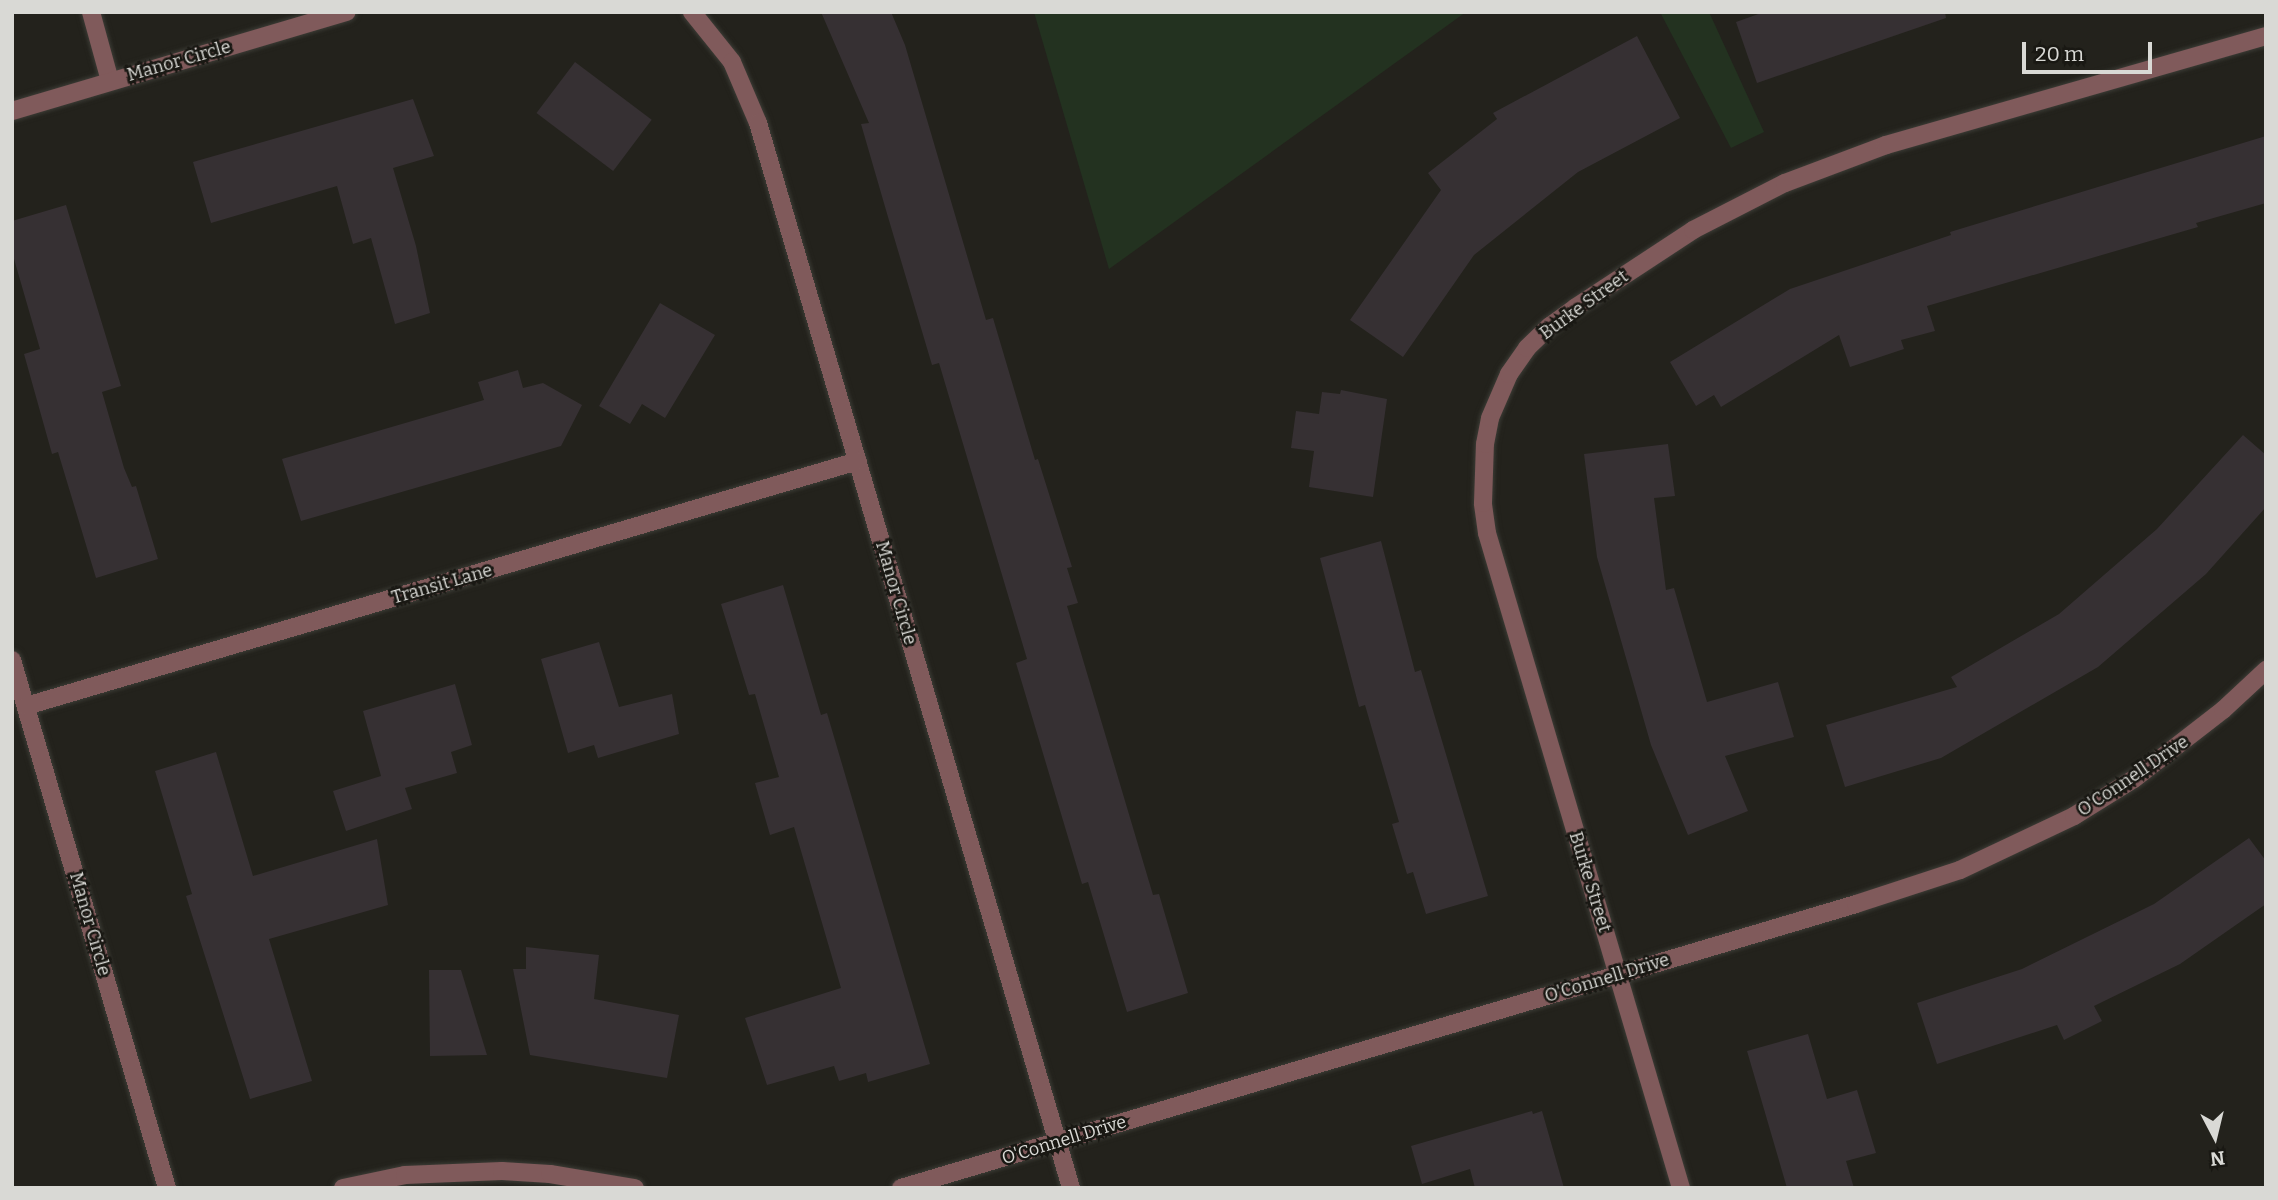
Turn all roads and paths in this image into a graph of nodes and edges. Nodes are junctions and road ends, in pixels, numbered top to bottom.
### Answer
1 (91, 12) edge
2 (347, 12) edge
3 (692, 12) edge
4 (2266, 36) edge
5 (110, 81) junction
6 (12, 111) edge
7 (858, 461) junction
8 (12, 660) edge
9 (2266, 670) edge
10 (26, 706) junction
11 (1618, 975) junction
12 (1058, 1141) junction
13 (167, 1188) edge
14 (344, 1188) edge
15 (635, 1188) edge
16 (901, 1188) edge
17 (1071, 1188) edge
18 (1681, 1188) edge

1 - 5 street
2 - 5 street, Manor Circle
3 - 7 street, Manor Circle
4 - 11 street, Burke Street
5 - 6 street, Manor Circle
7 - 10 street, Transit Lane
7 - 12 street, Manor Circle
8 - 10 street, Manor Circle
9 - 11 street, O'Connell Drive
10 - 13 street, Manor Circle
11 - 12 street, O'Connell Drive
11 - 18 street, Burke Street
12 - 16 street, O'Connell Drive
12 - 17 street, Manor Circle
14 - 15 street

